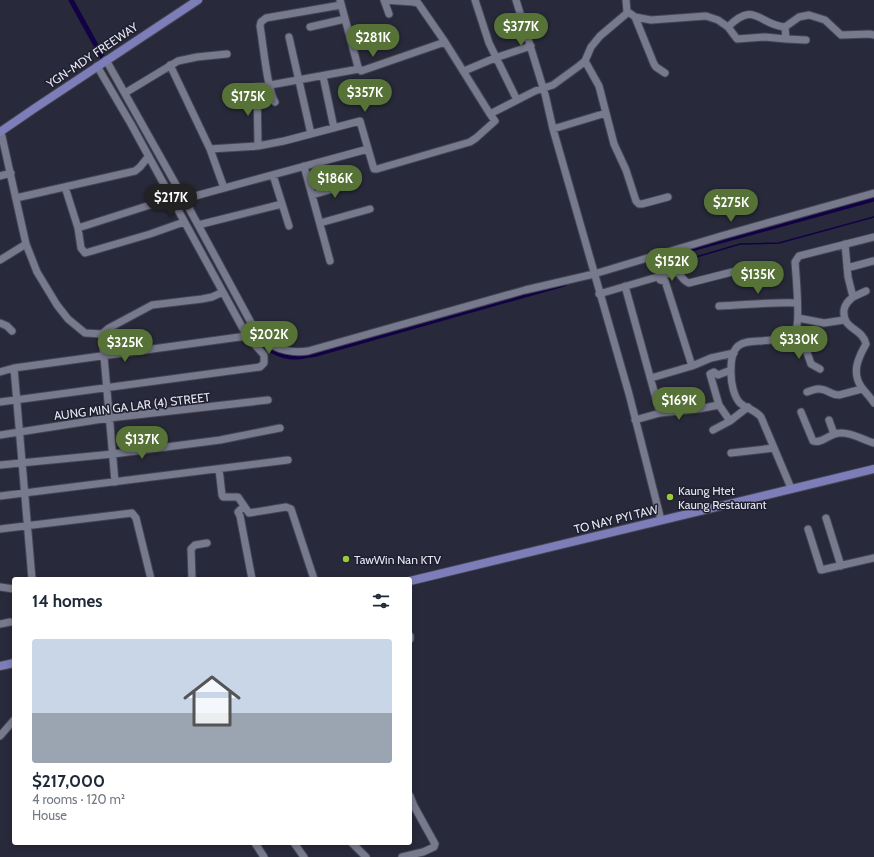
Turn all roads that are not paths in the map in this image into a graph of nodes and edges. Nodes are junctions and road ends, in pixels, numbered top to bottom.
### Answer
1 (198, 0) edge
2 (384, 0) edge
3 (475, 0) edge
4 (516, 0) edge
5 (626, 0) edge
6 (340, 2) edge
7 (420, 2) edge
8 (627, 11) junction
9 (389, 14) dead end
10 (635, 17) junction
11 (345, 19) junction
12 (728, 26) junction
13 (310, 27) dead end
14 (786, 27) junction
15 (874, 35) edge
16 (288, 37) dead end
17 (786, 39) junction
18 (806, 40) dead end
19 (445, 42) junction
20 (531, 46) junction
21 (227, 54) dead end
22 (495, 58) junction
23 (106, 60) junction
24 (586, 61) junction
25 (170, 65) junction
26 (97, 66) junction
27 (359, 69) junction
28 (464, 71) junction
29 (665, 73) dead end
30 (323, 76) junction
31 (298, 80) junction
32 (270, 86) junction
33 (257, 87) junction
34 (242, 89) dead end
35 (543, 89) junction
36 (126, 93) junction
37 (517, 100) junction
38 (275, 102) dead end
39 (606, 113) junction
40 (490, 114) junction
41 (334, 128) junction
42 (553, 129) junction
43 (0, 132) edge
44 (311, 134) junction
45 (258, 146) junction
46 (210, 149) junction
47 (368, 149) junction
48 (148, 157) junction
49 (304, 166) junction
50 (11, 173) junction
51 (273, 175) junction
52 (0, 176) edge
53 (353, 183) dead end
54 (65, 187) junction
55 (224, 188) junction
56 (874, 193) edge
57 (312, 195) junction
58 (668, 197) dead end
59 (16, 198) junction
60 (172, 198) junction
61 (184, 199) junction
62 (282, 204) junction
63 (370, 209) dead end
64 (184, 222) junction
65 (320, 223) junction
66 (198, 226) junction
67 (289, 226) dead end
68 (78, 228) junction
69 (874, 237) edge
70 (26, 244) junction
71 (845, 244) junction
72 (0, 260) edge
73 (330, 261) dead end
74 (873, 261) dead end
75 (847, 268) junction
76 (736, 271) dead end
77 (594, 276) junction
78 (659, 276) junction
79 (625, 286) junction
80 (866, 291) dead end
81 (223, 292) junction
82 (599, 294) junction
83 (853, 297) junction
84 (797, 303) junction
85 (719, 306) dead end
86 (798, 318) junction
87 (844, 320) junction
88 (0, 323) edge
89 (796, 328) junction
90 (12, 330) dead end
91 (102, 334) junction
92 (247, 336) junction
93 (870, 343) edge
94 (734, 353) junction
95 (104, 356) junction
96 (692, 366) junction
97 (14, 368) junction
98 (820, 369) dead end
99 (731, 370) junction
100 (0, 372) edge
101 (651, 378) junction
102 (107, 388) junction
103 (862, 388) junction
104 (807, 392) dead end
105 (16, 399) junction
106 (268, 400) dead end
107 (873, 400) edge
108 (0, 402) edge
109 (719, 405) junction
110 (748, 407) junction
111 (802, 412) dead end
112 (660, 413) junction
113 (109, 418) junction
114 (635, 420) junction
115 (829, 420) dead end
116 (730, 421) junction
117 (280, 428) dead end
118 (713, 430) dead end
119 (19, 432) junction
120 (834, 434) junction
121 (0, 435) edge
122 (874, 443) edge
123 (774, 448) junction
124 (731, 453) dead end
125 (113, 454) junction
126 (288, 460) dead end
127 (22, 462) junction
128 (0, 465) edge
129 (218, 469) junction
130 (874, 469) edge
131 (115, 482) junction
132 (791, 488) junction
133 (24, 493) junction
134 (0, 496) edge
135 (244, 506) junction
136 (826, 518) dead end
137 (661, 520) junction
138 (27, 525) junction
139 (0, 529) edge
140 (808, 529) dead end
141 (207, 542) dead end
142 (874, 558) edge
143 (841, 566) junction
144 (32, 577) edge
145 (151, 577) edge
146 (192, 577) edge
147 (252, 577) edge
148 (313, 577) edge
149 (412, 581) edge
150 (0, 587) edge
151 (12, 589) edge
152 (10, 622) dead end
153 (0, 624) edge
154 (12, 663) edge
155 (0, 666) edge
156 (12, 722) edge
157 (0, 736) edge
158 (412, 801) edge
159 (256, 845) edge
160 (295, 845) edge
161 (354, 845) edge
162 (264, 857) edge
163 (304, 857) edge
164 (366, 857) edge
165 (402, 857) edge

1 - 23 main road, YGN-MDY FREEWAY
2 - 7 street
2 - 9 street
3 - 22 street
4 - 20 street
5 - 8 street
6 - 11 street
6 - 32 street
7 - 19 street
8 - 10 street
8 - 24 street
10 - 12 street
10 - 29 street
11 - 13 street
11 - 27 street
12 - 14 street
12 - 17 street
14 - 15 street
14 - 17 street
16 - 31 street
17 - 18 street
19 - 27 street
19 - 28 street
20 - 22 street
20 - 35 street
21 - 25 street
22 - 28 street
22 - 37 street
23 - 26 main road, YGN-MDY FREEWAY
23 - 36 street
24 - 35 street
24 - 39 street
25 - 36 street
25 - 46 street
26 - 43 main road, YGN-MDY FREEWAY
26 - 48 street
27 - 30 street
28 - 40 street
30 - 31 street
30 - 41 street
31 - 32 street
31 - 44 street
32 - 33 street
32 - 38 street
33 - 34 street
33 - 45 street
35 - 37 street
35 - 42 street
36 - 61 street
37 - 40 street
39 - 42 street
39 - 58 street
40 - 47 street
41 - 44 street
41 - 47 street
42 - 77 street
43 - 50 street
44 - 45 street
45 - 46 street
46 - 55 street
47 - 49 street
48 - 54 street
48 - 60 street
49 - 51 street
49 - 57 street
50 - 52 street
50 - 59 street
51 - 55 street
51 - 62 street
53 - 57 street
54 - 59 street
54 - 68 street
55 - 61 street
56 - 77 street
57 - 65 street
59 - 70 street
60 - 64 street
60 - 68 street
61 - 66 street
62 - 66 street
62 - 67 street
63 - 65 street
64 - 68 street
64 - 81 street
65 - 73 street
66 - 77 street
69 - 71 street
70 - 72 street
70 - 91 street
71 - 75 street
71 - 84 street
74 - 75 street
75 - 83 street
76 - 78 street
77 - 82 street
78 - 79 street
78 - 96 street
79 - 82 street
79 - 101 street
80 - 83 street
81 - 91 street
81 - 92 street
82 - 114 street
83 - 87 street
84 - 85 street
84 - 86 street
86 - 87 street
86 - 89 street
87 - 93 street
88 - 90 street
89 - 94 street
89 - 98 street
91 - 95 street
92 - 95 street
92 - 102 street
93 - 103 street
94 - 96 street
94 - 99 street
95 - 97 street
95 - 102 street
96 - 101 street
97 - 100 street
97 - 105 street
99 - 109 street
99 - 110 street
101 - 112 street
102 - 105 street
102 - 113 street
103 - 104 street
103 - 107 street
105 - 108 street
105 - 119 street
106 - 113 street, AUNG MIN GA LAR (4) STREET
109 - 112 street
109 - 116 street
110 - 116 street
110 - 123 street
111 - 120 street
112 - 114 street
113 - 119 street, AUNG MIN GA LAR (4) STREET
113 - 125 street
114 - 137 street
115 - 120 street
116 - 118 street
117 - 125 street
119 - 121 street, AUNG MIN GA LAR (4) STREET
119 - 127 street
120 - 122 street
123 - 124 street
123 - 132 street
125 - 127 street
125 - 131 street
126 - 129 street
127 - 128 street
127 - 133 street
129 - 131 street
129 - 135 street
130 - 132 main road, TO NAY PYI TAW
131 - 133 street
132 - 137 main road, TO NAY PYI TAW
133 - 134 street
133 - 138 street
135 - 147 street
135 - 148 street
136 - 143 street
137 - 149 main road, TO NAY PYI TAW
138 - 139 street
138 - 144 street
138 - 145 street
140 - 143 street
141 - 146 street
142 - 143 street
150 - 151 street
152 - 153 street
154 - 155 main road
156 - 157 street
158 - 165 street
159 - 162 street
160 - 163 street
161 - 164 street

